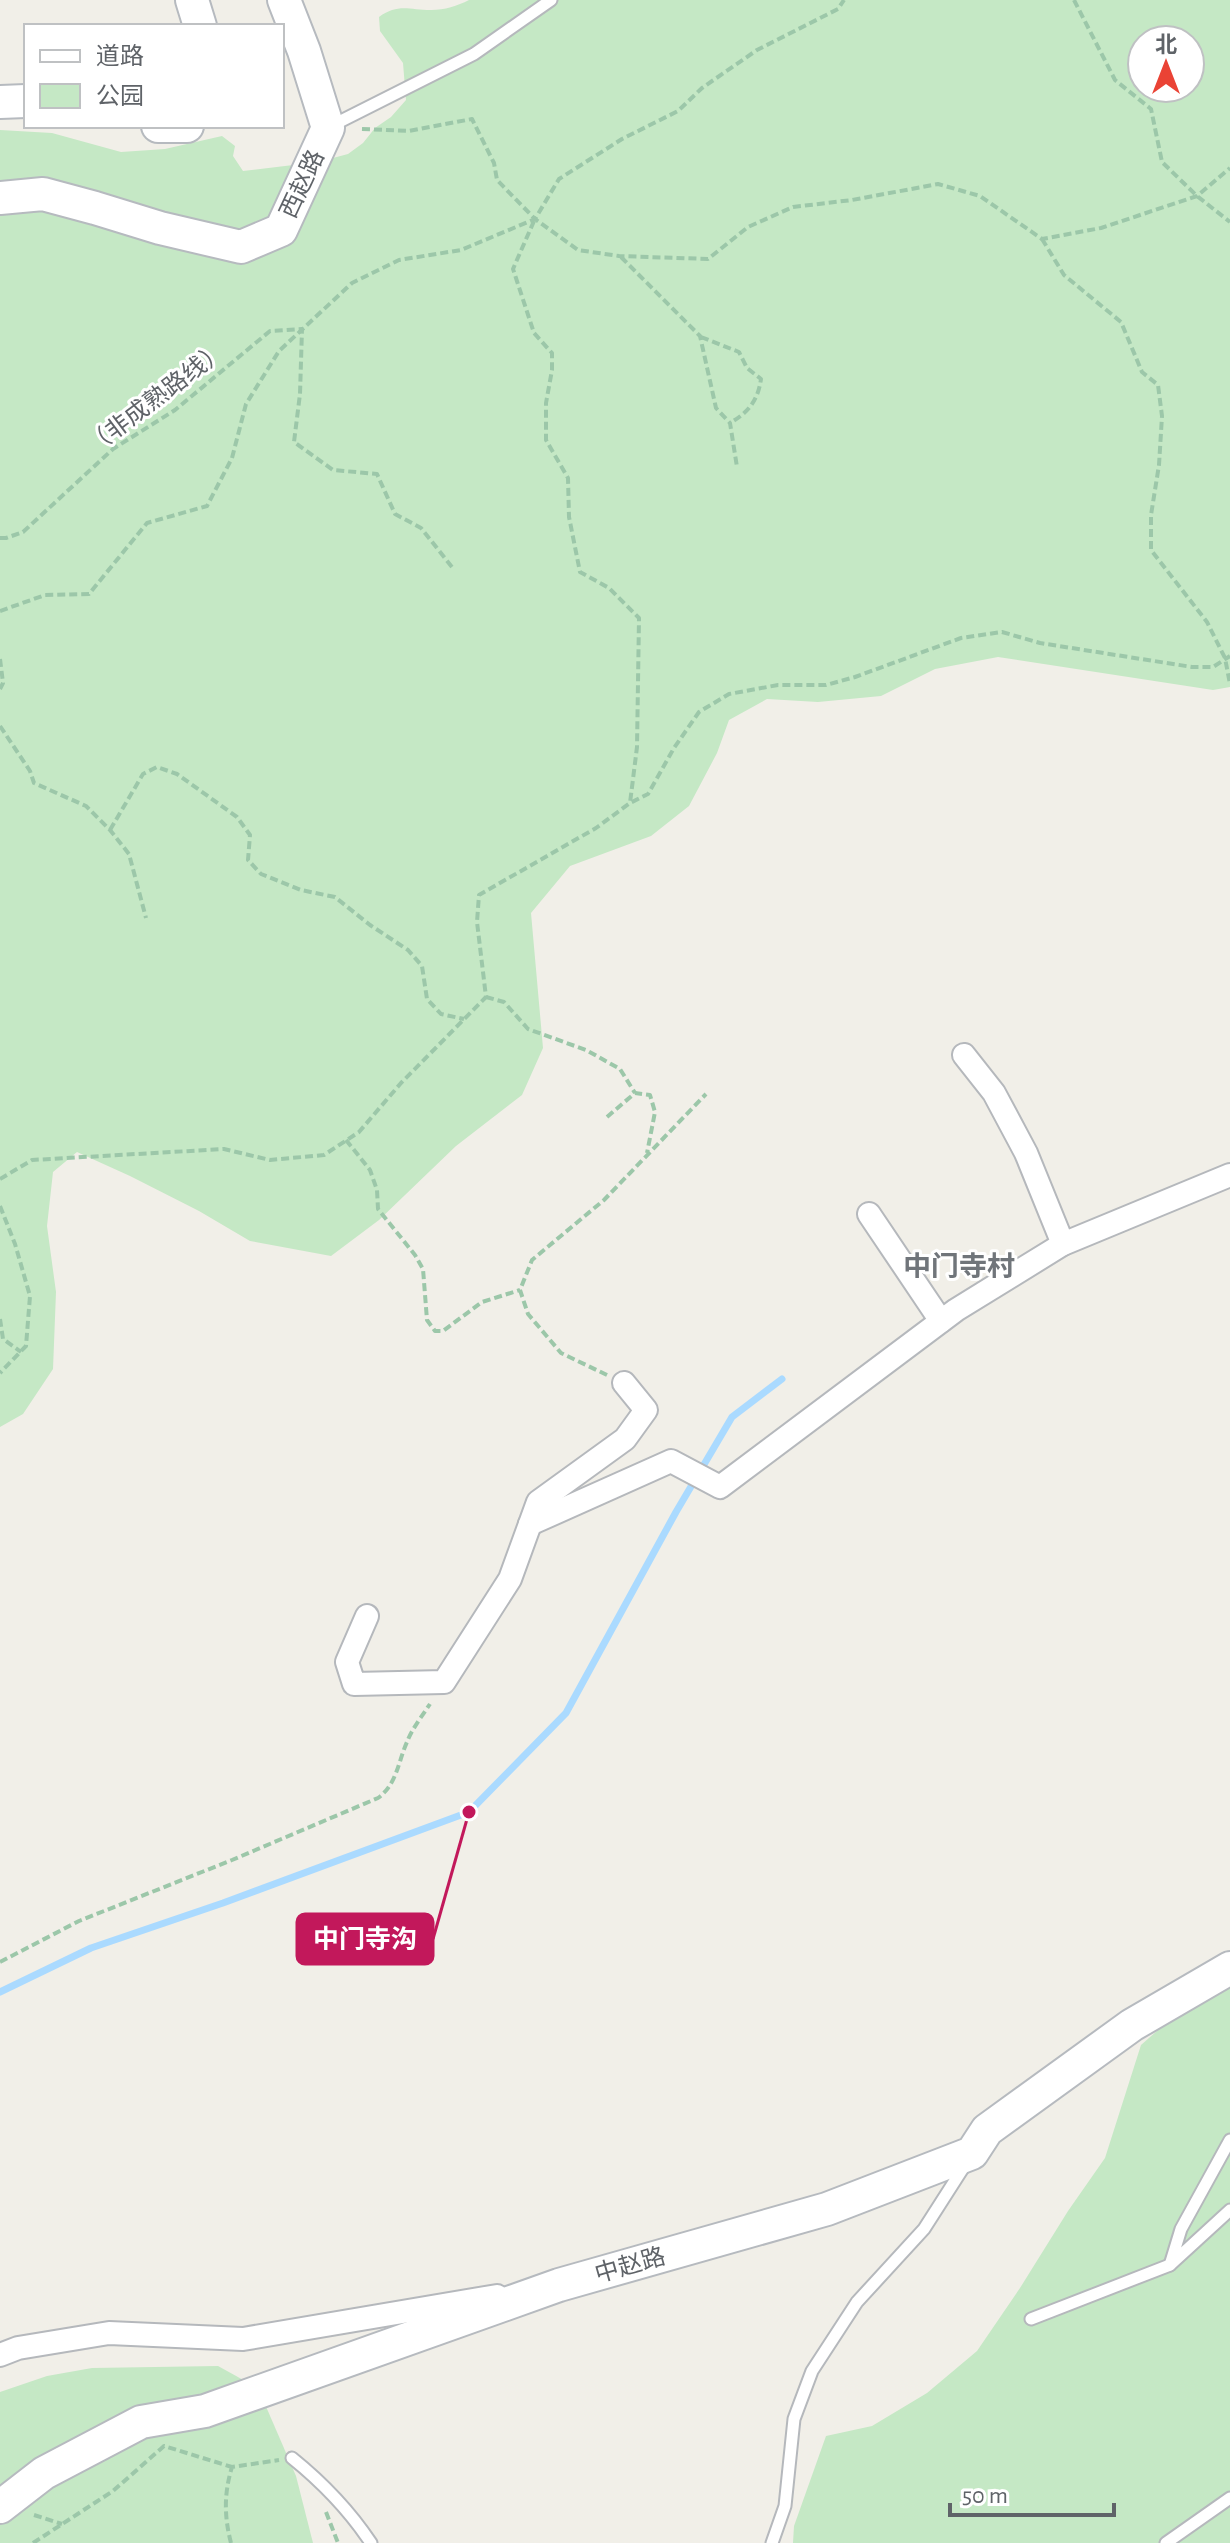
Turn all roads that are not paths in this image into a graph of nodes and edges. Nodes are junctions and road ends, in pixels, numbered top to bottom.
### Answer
1 (192, 0) edge
2 (284, 0) edge
3 (551, 0) edge
4 (199, 24) edge
5 (24, 101) edge
6 (0, 102) edge
7 (328, 128) junction
8 (0, 198) edge
9 (964, 1055) dead end
10 (1230, 1175) edge
11 (869, 1214) dead end
12 (1063, 1244) junction
13 (941, 1321) junction
14 (624, 1383) road end
15 (530, 1524) junction
16 (367, 1616) dead end
17 (1230, 1968) edge
18 (1230, 2140) edge
19 (972, 2153) junction
20 (1230, 2210) edge
21 (1170, 2265) junction
22 (559, 2285) junction
23 (1031, 2319) dead end
24 (0, 2355) edge
25 (292, 2458) road end
26 (1230, 2498) edge
27 (0, 2507) edge
28 (371, 2543) edge
29 (772, 2543) edge
30 (1166, 2543) edge

1 - 4 street
2 - 7 street, 西赵路
3 - 7 lane
5 - 6 street
7 - 8 street, 西赵路
9 - 12 street
10 - 12 street
11 - 13 street
12 - 13 street
13 - 15 street
14 - 15 street
15 - 16 street
17 - 19 street, 中赵路
18 - 21 lane
19 - 22 street, 中赵路
19 - 29 lane
20 - 21 lane
21 - 23 lane
22 - 24 street
22 - 27 street, 中赵路
25 - 28 lane
26 - 30 lane

